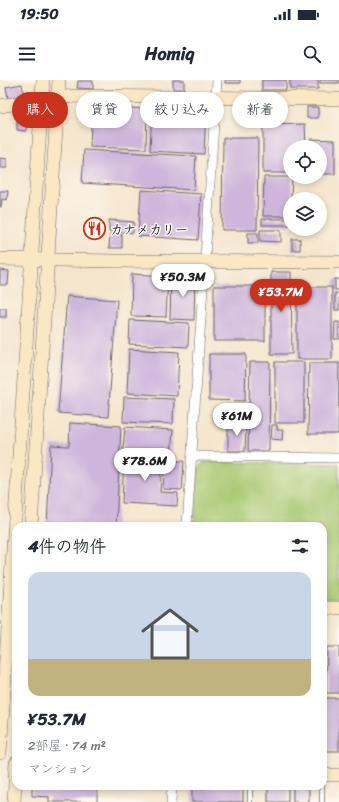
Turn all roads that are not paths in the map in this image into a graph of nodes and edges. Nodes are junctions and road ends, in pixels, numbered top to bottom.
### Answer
1 (43, 80) edge
2 (59, 80) edge
3 (217, 80) edge
4 (42, 92) edge
5 (58, 92) edge
6 (216, 92) edge
7 (68, 96) edge
8 (140, 97) edge
9 (224, 98) edge
10 (339, 99) edge
11 (12, 104) edge
12 (0, 106) edge
13 (40, 128) edge
14 (56, 128) edge
15 (214, 128) edge
16 (0, 259) edge
17 (32, 260) junction
18 (47, 260) junction
19 (204, 262) junction
20 (339, 262) edge
21 (192, 456) junction
22 (339, 458) edge
23 (14, 522) edge
24 (31, 522) edge
25 (188, 522) edge
26 (12, 548) edge
27 (8, 606) edge
28 (327, 608) edge
29 (339, 608) edge
30 (0, 753) edge
31 (327, 775) edge
32 (339, 775) edge
33 (15, 790) edge
34 (172, 790) edge
35 (250, 790) edge
36 (322, 790) edge
37 (14, 802) edge
38 (171, 802) edge
39 (250, 802) edge
40 (322, 802) edge

1 - 4 street
2 - 5 street
3 - 6 street
7 - 8 street
9 - 10 street
11 - 12 street
13 - 17 street
14 - 18 street
15 - 19 street
16 - 17 street
17 - 18 street
17 - 23 street
18 - 19 street
18 - 24 street
19 - 20 street
19 - 21 street
21 - 22 street
21 - 25 street
26 - 27 street
27 - 30 street
28 - 29 street
31 - 32 street
33 - 37 street
34 - 38 street
35 - 39 lane
36 - 40 lane

